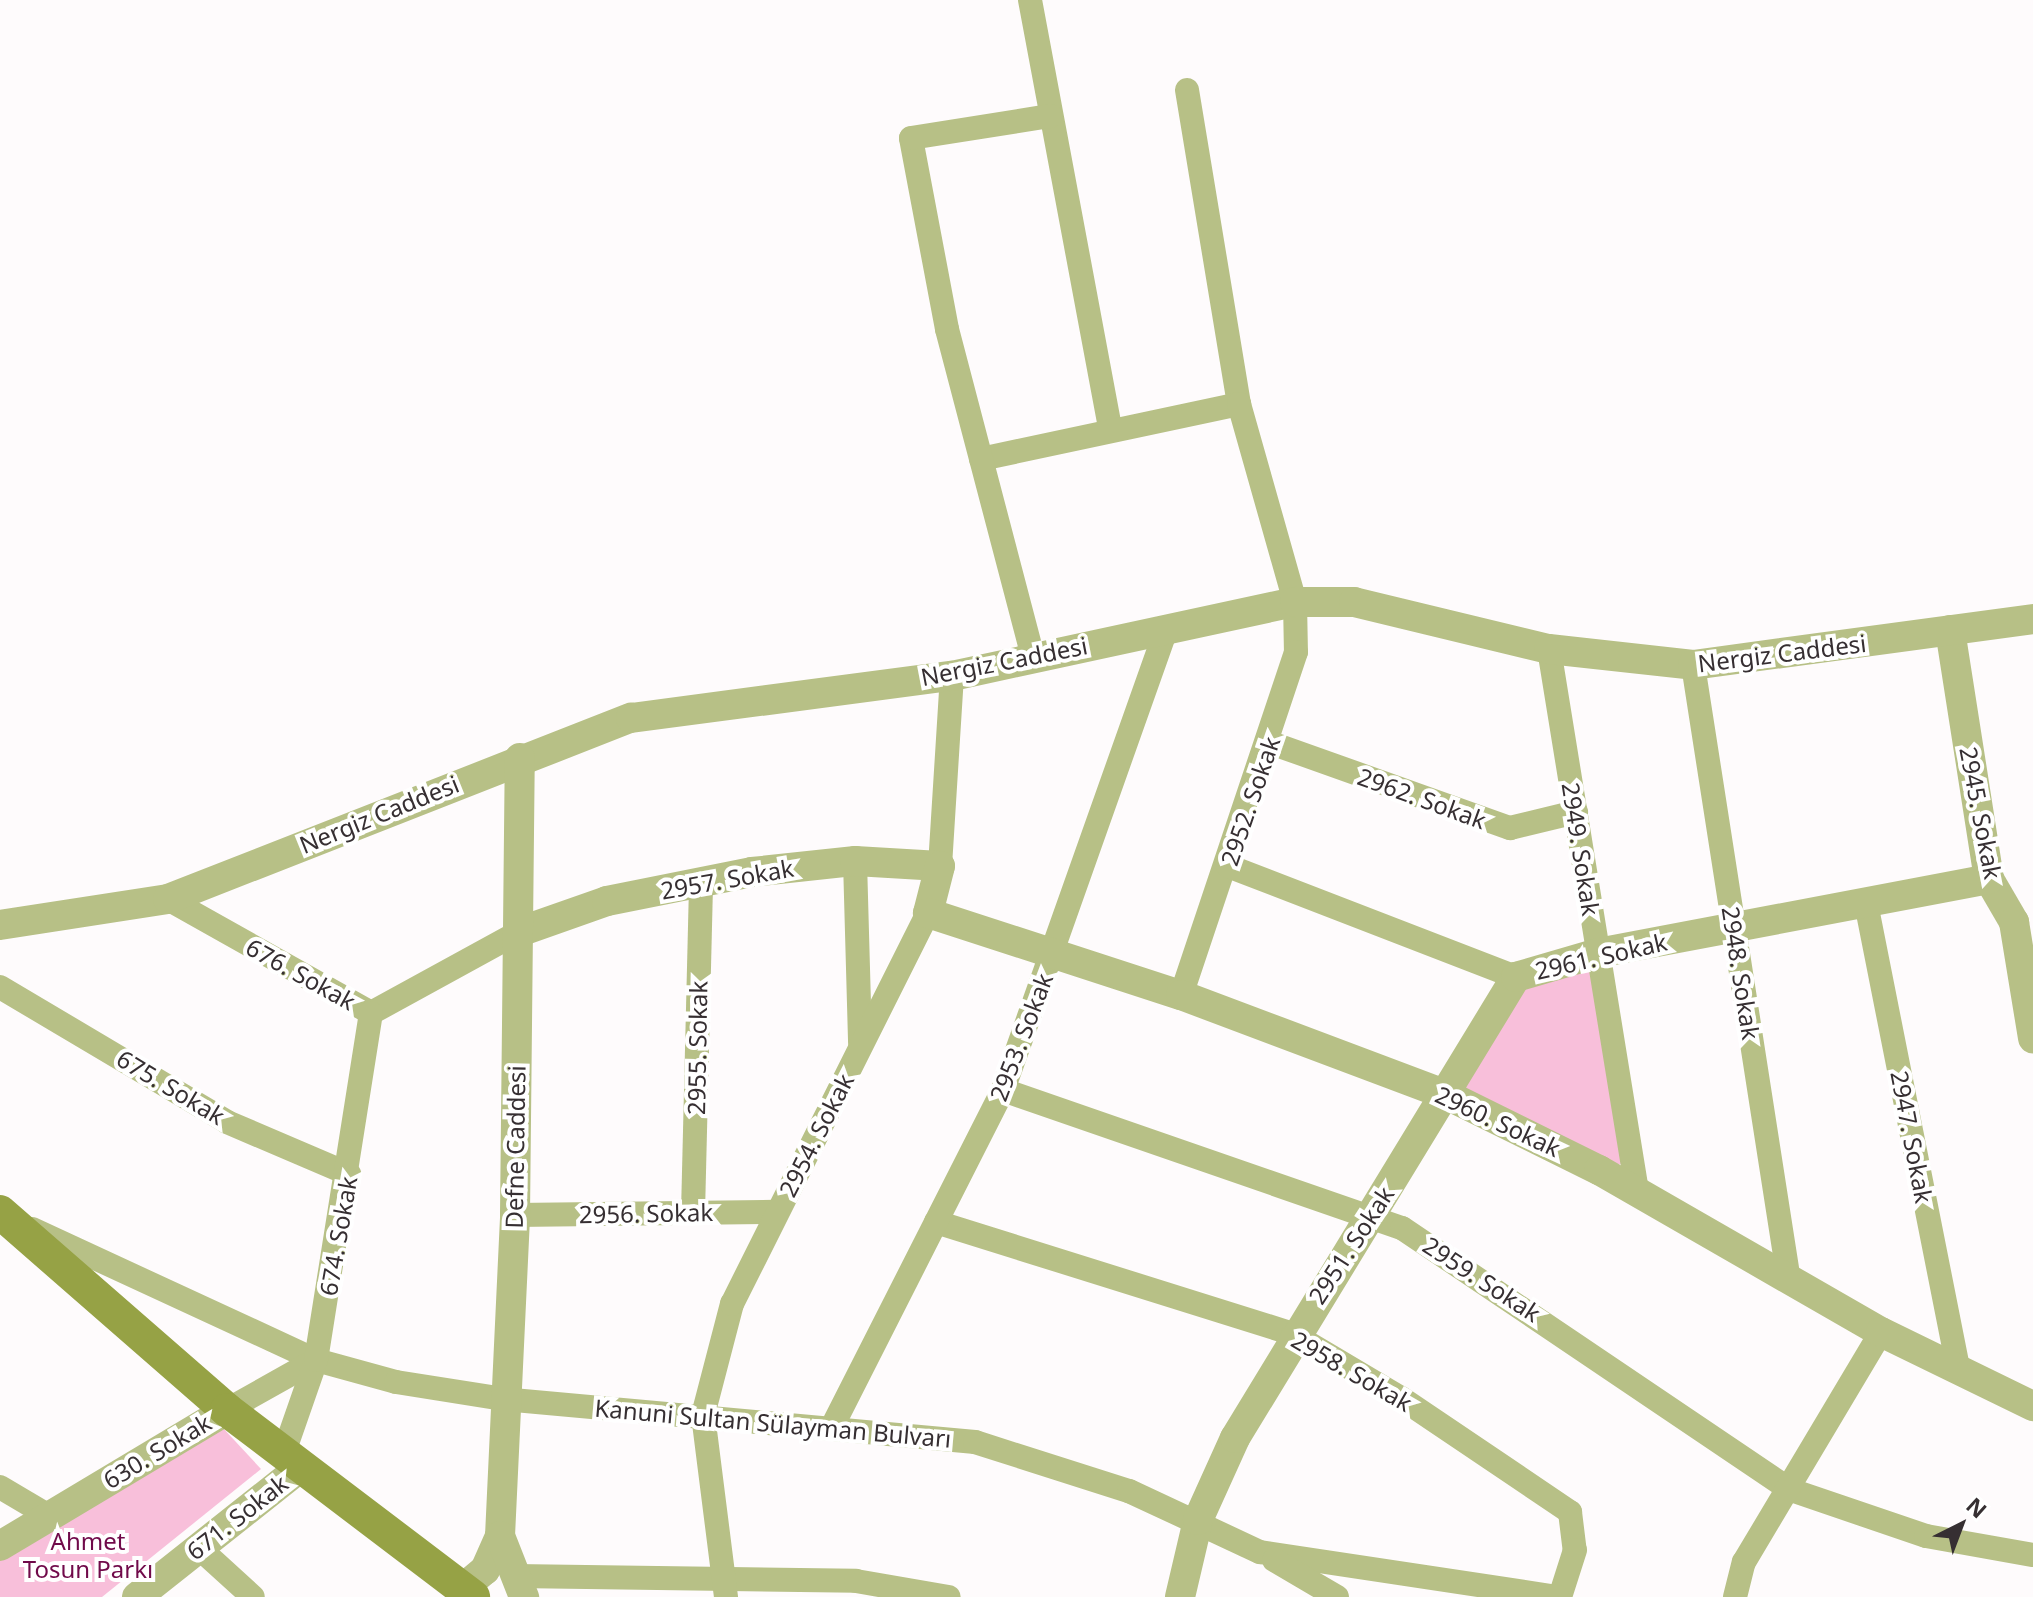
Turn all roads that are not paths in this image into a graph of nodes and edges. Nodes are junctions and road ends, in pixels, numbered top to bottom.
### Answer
1 (1030, 0) edge
2 (1187, 90) dead end
3 (1050, 116) junction
4 (1239, 404) junction
5 (1110, 427) junction
6 (981, 459) junction
7 (1295, 602) junction
8 (2033, 619) edge
9 (1167, 627) junction
10 (1950, 630) junction
11 (1549, 649) junction
12 (1033, 657) junction
13 (1693, 665) junction
14 (952, 676) junction
15 (1271, 743) junction
16 (520, 758) junction
17 (1576, 812) junction
18 (855, 861) junction
19 (940, 866) junction
20 (1228, 866) junction
21 (1989, 879) junction
22 (701, 882) junction
23 (168, 899) junction
24 (1866, 903) junction
25 (928, 913) junction
26 (2023, 920) edge
27 (0, 925) edge
28 (1734, 928) junction
29 (519, 932) junction
30 (1598, 953) junction
31 (1052, 954) junction
32 (1516, 977) junction
33 (0, 987) edge
34 (1181, 995) junction
35 (371, 1013) junction
36 (2033, 1038) edge
37 (860, 1047) junction
38 (1003, 1090) junction
39 (1445, 1094) junction
40 (349, 1174) junction
41 (1637, 1191) junction
42 (777, 1212) junction
43 (693, 1213) junction
44 (4, 1215) edge
45 (515, 1215) junction
46 (1372, 1215) junction
47 (936, 1222) junction
48 (1789, 1281) junction
49 (1881, 1332) junction
50 (1293, 1334) junction
51 (316, 1360) junction
52 (1959, 1371) junction
53 (503, 1399) junction
54 (2033, 1406) edge
55 (227, 1410) junction
56 (703, 1415) junction
57 (831, 1429) junction
58 (291, 1461) junction
59 (0, 1487) edge
60 (1791, 1490) junction
61 (49, 1516) junction
62 (1198, 1520) junction
63 (500, 1536) junction
64 (0, 1546) edge
65 (198, 1547) junction
66 (1260, 1552) junction
67 (2033, 1555) edge
68 (519, 1586) edge
69 (725, 1587) edge
70 (467, 1593) edge
71 (137, 1597) edge
72 (253, 1597) edge
73 (949, 1597) edge
74 (1180, 1597) edge
75 (1337, 1597) edge
76 (1559, 1597) edge
77 (1735, 1597) edge

1 - 3 street
2 - 4 street, 2952. Sokak
3 - 5 street
3 - 6 street
4 - 5 street
4 - 7 street, 2952. Sokak
5 - 6 street
6 - 12 street
7 - 9 street, Nergiz Caddesi
7 - 11 street, Nergiz Caddesi
7 - 15 street, 2952. Sokak
8 - 10 street, Nergiz Caddesi
9 - 12 street, Nergiz Caddesi
9 - 31 street, 2953. Sokak
10 - 13 street, Nergiz Caddesi
10 - 21 street, 2945. Sokak
11 - 13 street, Nergiz Caddesi
11 - 17 street, 2949. Sokak
12 - 14 street, Nergiz Caddesi
13 - 28 street, 2948. Sokak
14 - 16 street, Nergiz Caddesi
14 - 19 street, 2954. Sokak
15 - 17 street, 2962. Sokak
15 - 20 street, 2952. Sokak
16 - 23 street, Nergiz Caddesi
16 - 29 street, Defne Caddesi
17 - 30 street, 2949. Sokak
18 - 19 street, 2957. Sokak
18 - 22 street, 2957. Sokak
18 - 37 street
19 - 25 street, 2954. Sokak
20 - 32 street, 2961. Sokak
20 - 34 street, 2952. Sokak
21 - 24 street, 2961. Sokak
21 - 26 street, 2945. Sokak
22 - 29 street, 2957. Sokak
22 - 43 street, 2955. Sokak
23 - 27 street, Nergiz Caddesi
23 - 35 street, 676. Sokak
24 - 28 street, 2961. Sokak
24 - 52 street, 2947. Sokak
25 - 31 street, 2960. Sokak
25 - 37 street, 2954. Sokak
26 - 36 street, 2945. Sokak
28 - 30 street, 2961. Sokak
28 - 48 street, 2948. Sokak
29 - 35 street, 676. Sokak
29 - 45 street, Defne Caddesi
30 - 32 street, 2961. Sokak
30 - 41 street, 2949. Sokak
31 - 34 street, 2960. Sokak
31 - 38 street, 2953. Sokak
32 - 39 street, 2951. Sokak
33 - 40 street, 675. Sokak
34 - 39 street, 2960. Sokak
35 - 40 street, 674. Sokak
37 - 42 street, 2954. Sokak
38 - 46 street, 2959. Sokak
38 - 47 street, 2953. Sokak
39 - 41 street, 2960. Sokak
39 - 46 street, 2951. Sokak
40 - 51 street, 674. Sokak
41 - 48 street, 2960. Sokak
42 - 43 street, 2956. Sokak
42 - 56 street, 2954. Sokak
43 - 45 street, 2956. Sokak
44 - 51 street, Kanuni Sultan Sülayman Bulvarı
44 - 55 main road
45 - 53 street, Defne Caddesi
46 - 50 street, 2951. Sokak
46 - 60 street, 2959. Sokak
47 - 50 street, 2958. Sokak
47 - 57 street, 2953. Sokak
48 - 49 street, 2960. Sokak
49 - 52 street, 2960. Sokak
49 - 60 street
50 - 62 street, 2951. Sokak
50 - 76 street, 2958. Sokak
51 - 53 street, Kanuni Sultan Sülayman Bulvarı
51 - 55 street, 630. Sokak
51 - 58 street, 674. Sokak
52 - 54 street, 2960. Sokak
53 - 56 street, Kanuni Sultan Sülayman Bulvarı
53 - 63 street, Defne Caddesi
55 - 58 main road
55 - 61 street, 630. Sokak
56 - 57 street, Kanuni Sultan Sülayman Bulvarı
56 - 69 street, 2954. Sokak
57 - 62 street, Kanuni Sultan Sülayman Bulvarı
58 - 65 street, 671. Sokak
58 - 70 main road
59 - 61 street
60 - 67 street, 2959. Sokak
60 - 77 street
61 - 64 street, 630. Sokak
62 - 66 street, Kanuni Sultan Sülayman Bulvarı
62 - 74 street, 2951. Sokak
63 - 68 street
63 - 70 street
65 - 71 street, 671. Sokak
65 - 72 street
66 - 75 street
66 - 76 street, Kanuni Sultan Sülayman Bulvarı
68 - 69 street
69 - 73 street

